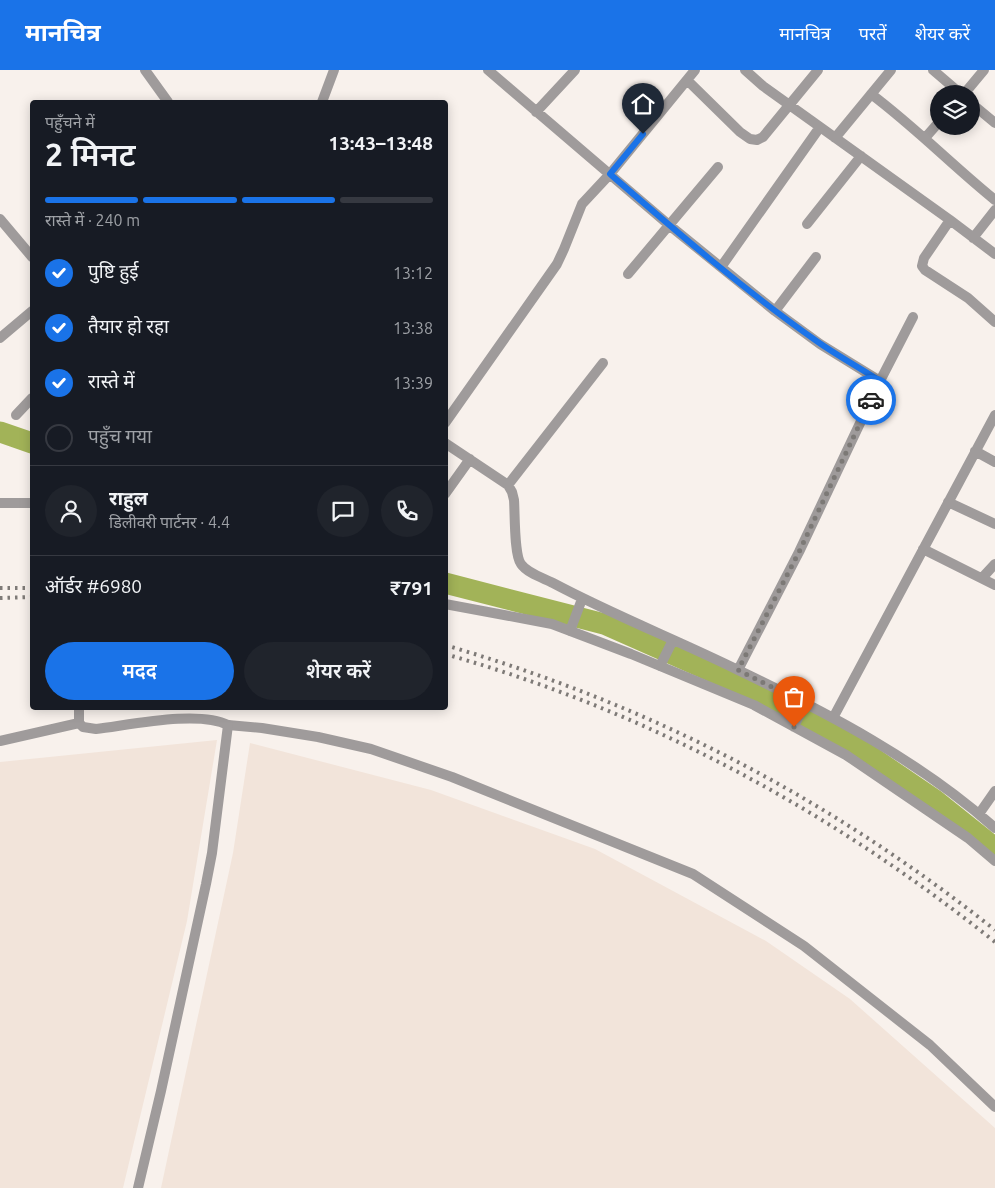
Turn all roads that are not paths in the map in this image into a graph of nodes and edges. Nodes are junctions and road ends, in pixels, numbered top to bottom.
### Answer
1 (145, 70) edge
2 (334, 70) edge
3 (488, 70) edge
4 (575, 70) edge
5 (695, 70) edge
6 (745, 70) edge
7 (818, 70) edge
8 (891, 70) edge
9 (932, 70) edge
10 (984, 70) edge
11 (687, 80) junction
12 (951, 85) edge
13 (970, 85) edge
14 (871, 94) junction
15 (167, 100) edge
16 (323, 100) edge
17 (789, 104) junction
18 (980, 110) edge
19 (536, 112) junction
20 (995, 123) edge
21 (820, 127) junction
22 (930, 132) edge
23 (835, 138) junction
24 (925, 138) junction
25 (861, 156) junction
26 (718, 167) dead end
27 (610, 174) junction
28 (995, 200) edge
29 (995, 210) edge
30 (0, 219) edge
31 (950, 220) junction
32 (807, 224) dead end
33 (669, 225) junction
34 (973, 238) junction
35 (995, 254) edge
36 (30, 255) edge
37 (816, 257) dead end
38 (721, 267) junction
39 (628, 274) dead end
40 (775, 310) junction
41 (30, 313) edge
42 (913, 317) dead end
43 (995, 322) edge
44 (0, 338) edge
45 (603, 363) dead end
46 (880, 381) junction
47 (30, 400) edge
48 (16, 415) dead end
49 (995, 415) edge
50 (448, 419) edge
51 (448, 445) edge
52 (975, 451) junction
53 (470, 459) junction
54 (995, 462) edge
55 (508, 485) junction
56 (448, 490) edge
57 (948, 502) junction
58 (0, 503) edge
59 (30, 503) edge
60 (995, 524) edge
61 (923, 549) junction
62 (995, 564) edge
63 (982, 578) junction
64 (995, 585) edge
65 (582, 599) junction
66 (448, 605) edge
67 (570, 631) junction
68 (673, 640) junction
69 (660, 666) junction
70 (738, 670) junction
71 (804, 703) junction
72 (79, 710) edge
73 (833, 718) junction
74 (79, 724) junction
75 (228, 725) junction
76 (794, 727) junction
77 (0, 741) edge
78 (995, 791) edge
79 (979, 814) junction
80 (995, 828) edge
81 (995, 861) edge
82 (995, 1107) edge
83 (138, 1188) edge

1 - 15 street
2 - 16 street
3 - 19 street
4 - 19 street
5 - 11 street
6 - 17 street
7 - 17 street
8 - 14 street
9 - 12 street
10 - 13 street
11 - 17 street
11 - 27 street
14 - 23 street
14 - 24 street
17 - 21 street
18 - 20 street
19 - 27 street
21 - 23 street
21 - 38 street
22 - 24 street
23 - 25 street
24 - 28 street
25 - 31 street
25 - 32 street
26 - 33 street
27 - 33 street
27 - 50 street
29 - 34 street
30 - 36 street
31 - 34 street
31 - 43 street
33 - 38 street
33 - 39 street
34 - 35 street
37 - 40 street
38 - 40 street
40 - 46 street
41 - 44 street
42 - 46 street
45 - 55 street
46 - 70 street
47 - 48 street
49 - 52 street
51 - 53 street
52 - 54 street
52 - 57 street
53 - 55 street
53 - 56 street
55 - 65 street
57 - 60 street
57 - 61 street
58 - 59 street
61 - 63 street
61 - 73 street
62 - 63 street
63 - 64 street
65 - 67 street
65 - 68 street
66 - 67 street
67 - 69 street
68 - 69 street
68 - 70 street
69 - 76 street
70 - 71 street
71 - 73 street
71 - 76 street
72 - 74 street
73 - 79 street
74 - 75 street
74 - 77 street
75 - 82 street
75 - 83 street
76 - 81 street
78 - 79 street
79 - 80 street

